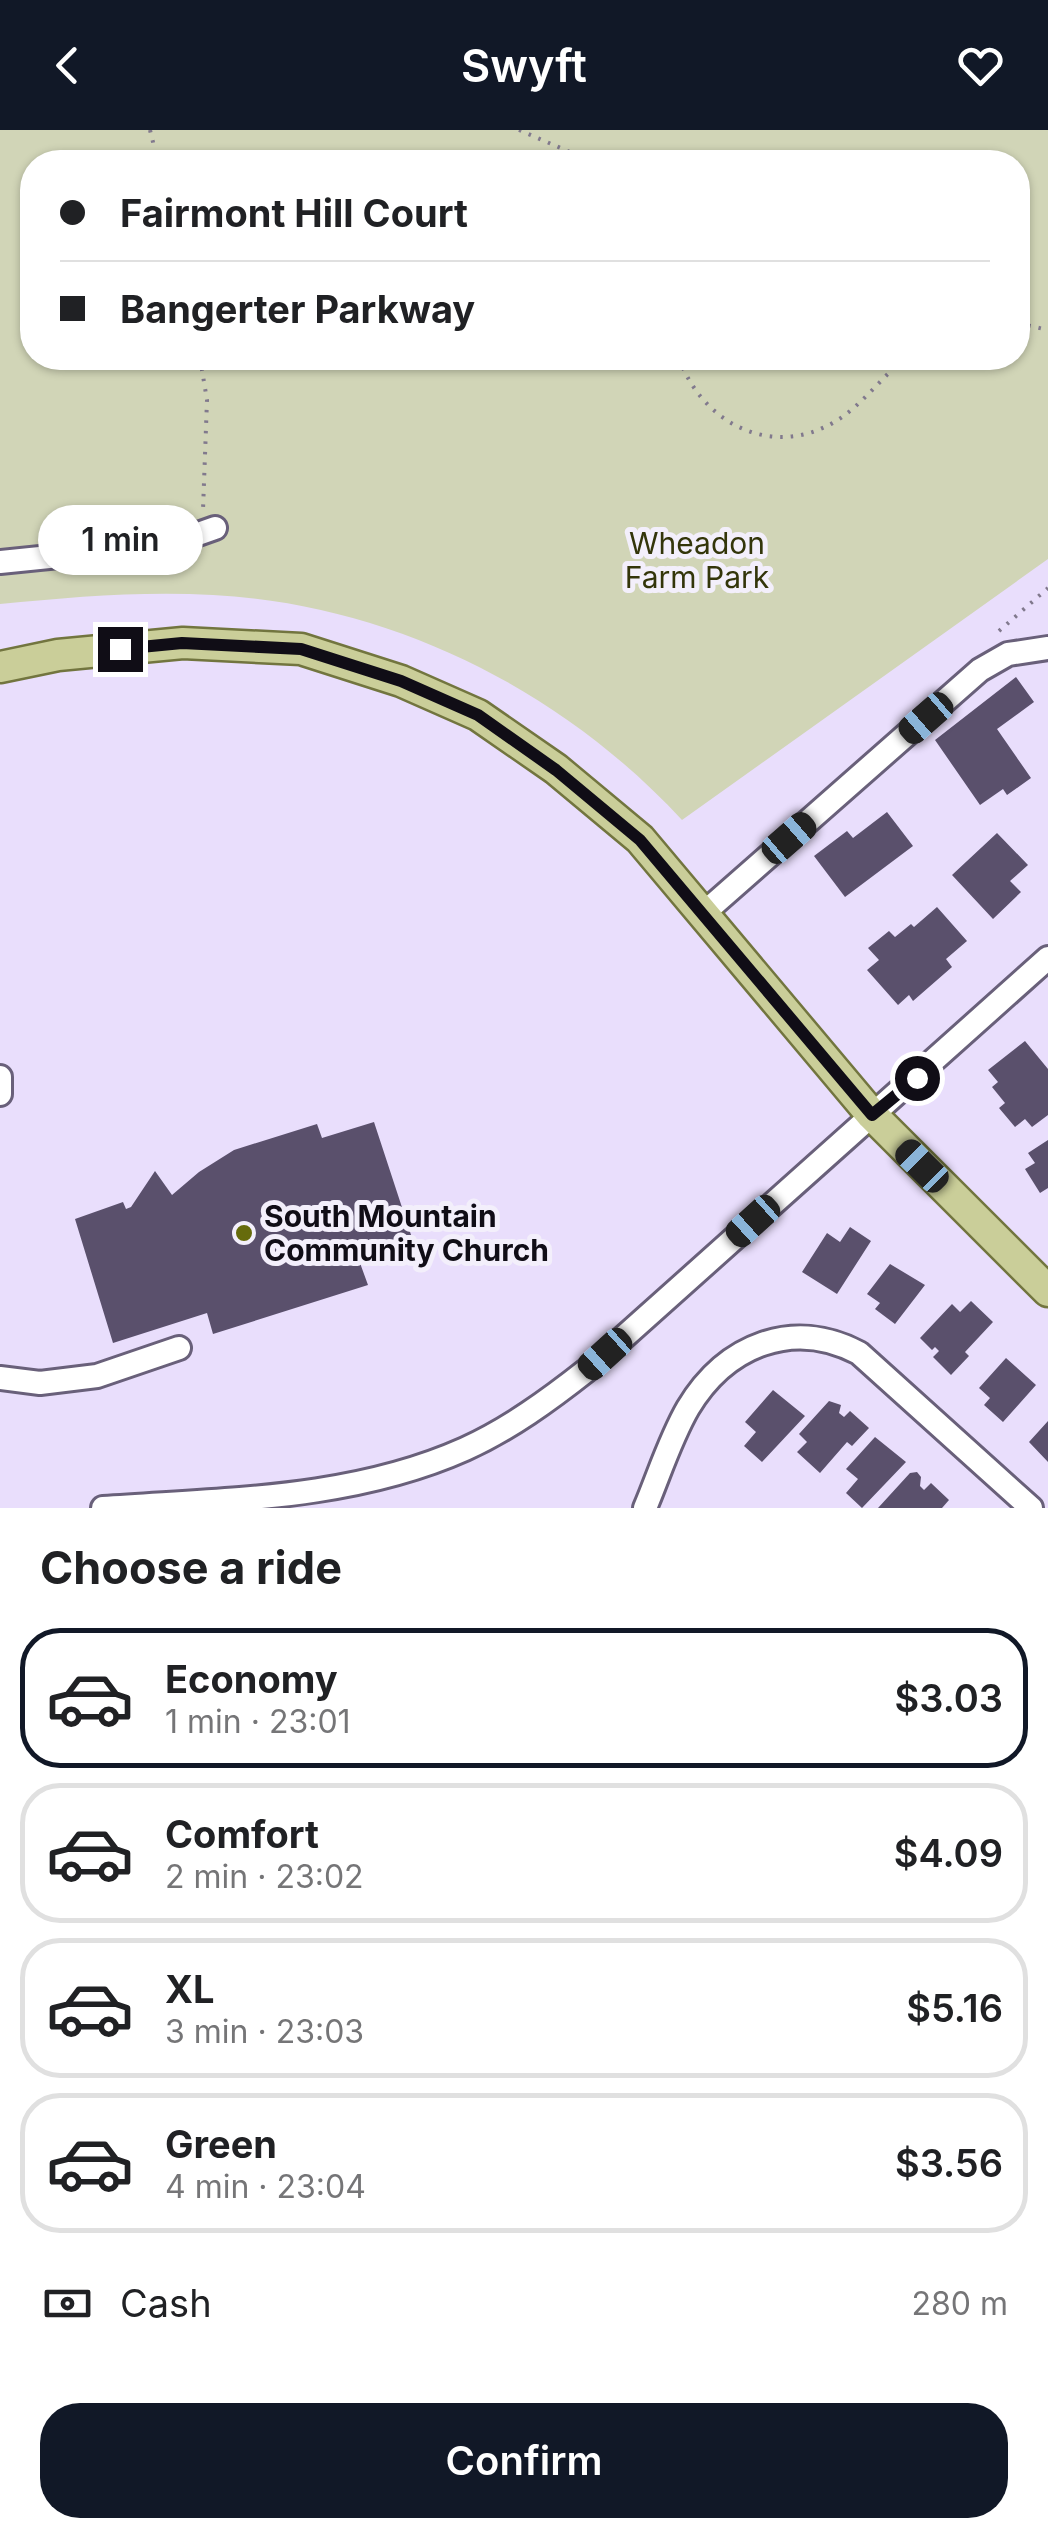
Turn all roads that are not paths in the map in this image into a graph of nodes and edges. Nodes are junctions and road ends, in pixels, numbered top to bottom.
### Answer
1 (209, 521) road end
2 (0, 562) edge
3 (1048, 648) edge
4 (0, 667) edge
5 (704, 912) junction
6 (1045, 966) edge
7 (0, 1077) edge
8 (0, 1094) edge
9 (872, 1115) junction
10 (1048, 1291) edge
11 (179, 1348) dead end
12 (0, 1378) edge
13 (103, 1508) edge
14 (645, 1508) edge
15 (1031, 1508) edge

1 - 2 street
3 - 5 street
4 - 5 main road
5 - 9 main road
6 - 9 street
7 - 8 street
9 - 10 main road
9 - 13 street
11 - 12 street
14 - 15 street

